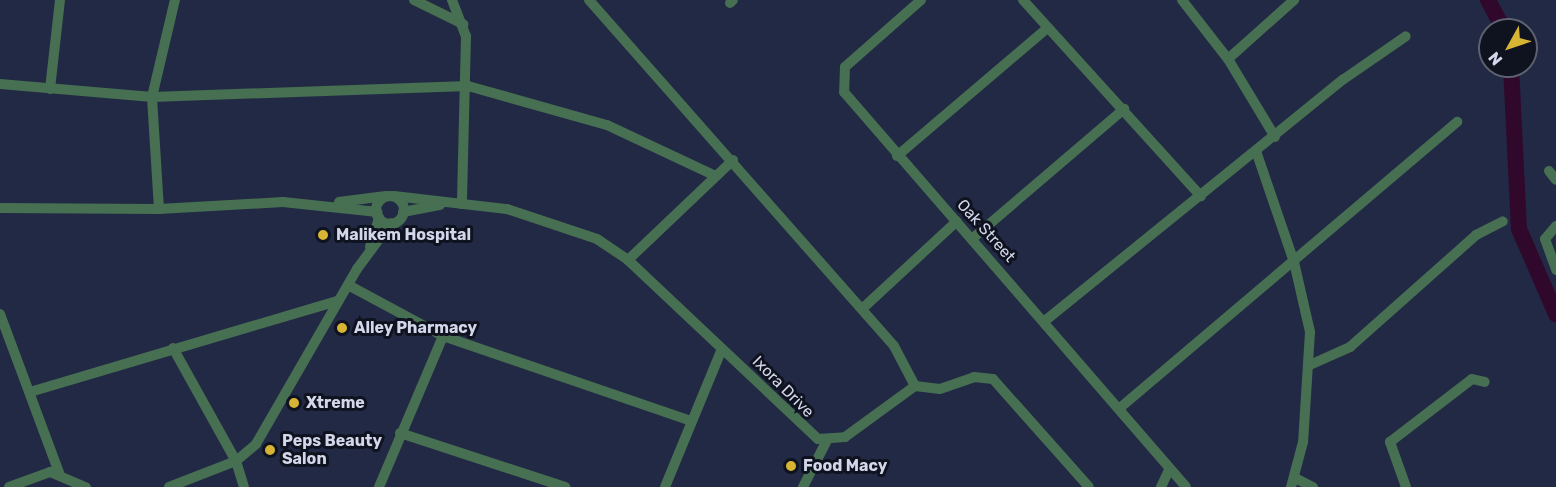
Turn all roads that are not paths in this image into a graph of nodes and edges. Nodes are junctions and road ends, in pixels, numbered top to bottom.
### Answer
1 (60, 0) edge
2 (175, 0) edge
3 (414, 0) edge
4 (452, 0) edge
5 (589, 0) edge
6 (921, 0) edge
7 (1023, 0) edge
8 (1182, 0) edge
9 (1294, 0) edge
10 (463, 24) junction
11 (1046, 29) junction
12 (1406, 36) dead end
13 (1228, 60) junction
14 (0, 84) edge
15 (468, 86) junction
16 (50, 89) junction
17 (152, 97) junction
18 (1124, 109) junction
19 (1457, 122) dead end
20 (1275, 137) junction
21 (1256, 151) junction
22 (897, 156) junction
23 (733, 160) junction
24 (716, 176) junction
25 (391, 196) junction
26 (1201, 196) junction
27 (457, 203) junction
28 (321, 204) junction
29 (0, 208) edge
30 (159, 209) junction
31 (403, 212) junction
32 (378, 215) junction
33 (957, 221) junction
34 (1503, 221) dead end
35 (391, 223) junction
36 (1556, 226) edge
37 (973, 238) junction
38 (369, 250) junction
39 (628, 260) junction
40 (1294, 262) junction
41 (1556, 270) edge
42 (348, 285) junction
43 (338, 301) junction
44 (862, 309) junction
45 (0, 315) edge
46 (1046, 320) junction
47 (443, 336) junction
48 (173, 348) junction
49 (722, 349) junction
50 (1312, 364) junction
51 (1485, 382) dead end
52 (915, 386) junction
53 (30, 392) junction
54 (1121, 407) junction
55 (691, 421) junction
56 (400, 433) junction
57 (826, 442) junction
58 (236, 461) junction
59 (1169, 470) junction
60 (59, 472) junction
61 (1294, 483) edge
62 (9, 487) edge
63 (86, 487) edge
64 (169, 487) edge
65 (244, 487) edge
66 (379, 487) edge
67 (562, 487) edge
68 (664, 487) edge
69 (803, 487) edge
70 (1089, 487) edge
71 (1161, 487) edge
72 (1186, 487) edge
73 (1313, 487) edge
74 (1406, 487) edge

1 - 16 street
2 - 17 street
3 - 10 street
4 - 10 street
5 - 23 street
6 - 22 street, Oak Street
7 - 11 street
8 - 13 street
9 - 13 street
10 - 15 street
11 - 18 street
11 - 22 street
12 - 20 street
13 - 20 street
14 - 16 street
15 - 17 street
15 - 24 street
15 - 27 street
16 - 17 street
17 - 30 street
18 - 26 street
18 - 37 street
19 - 40 street
20 - 21 street
21 - 26 street
21 - 40 street
22 - 33 street, Oak Street
23 - 24 street
23 - 44 street
24 - 39 street
25 - 27 street
25 - 28 street
25 - 31 street
25 - 32 street
26 - 46 street
27 - 31 street
27 - 39 street, Ixora Drive
28 - 30 street
28 - 32 street
29 - 30 street
31 - 35 street
32 - 35 street
32 - 38 street
33 - 37 street, Oak Street
33 - 44 street
34 - 50 street
35 - 38 street
36 - 41 street
37 - 46 street, Oak Street
38 - 42 street
39 - 49 street, Ixora Drive
40 - 50 street
40 - 54 street
42 - 43 street
42 - 47 street
43 - 48 street
43 - 58 street
44 - 52 street
45 - 53 street
46 - 54 street, Oak Street
47 - 55 street
47 - 56 street
48 - 53 street
48 - 58 street
49 - 55 street
49 - 57 street, Ixora Drive
50 - 61 street
51 - 74 street
52 - 57 street
52 - 70 street
53 - 60 street
54 - 59 street, Oak Street
55 - 68 street
56 - 66 street
56 - 67 street
57 - 69 street
58 - 64 street
58 - 65 street
59 - 71 street
59 - 72 street, Oak Street
60 - 62 street
60 - 63 street
61 - 73 street

